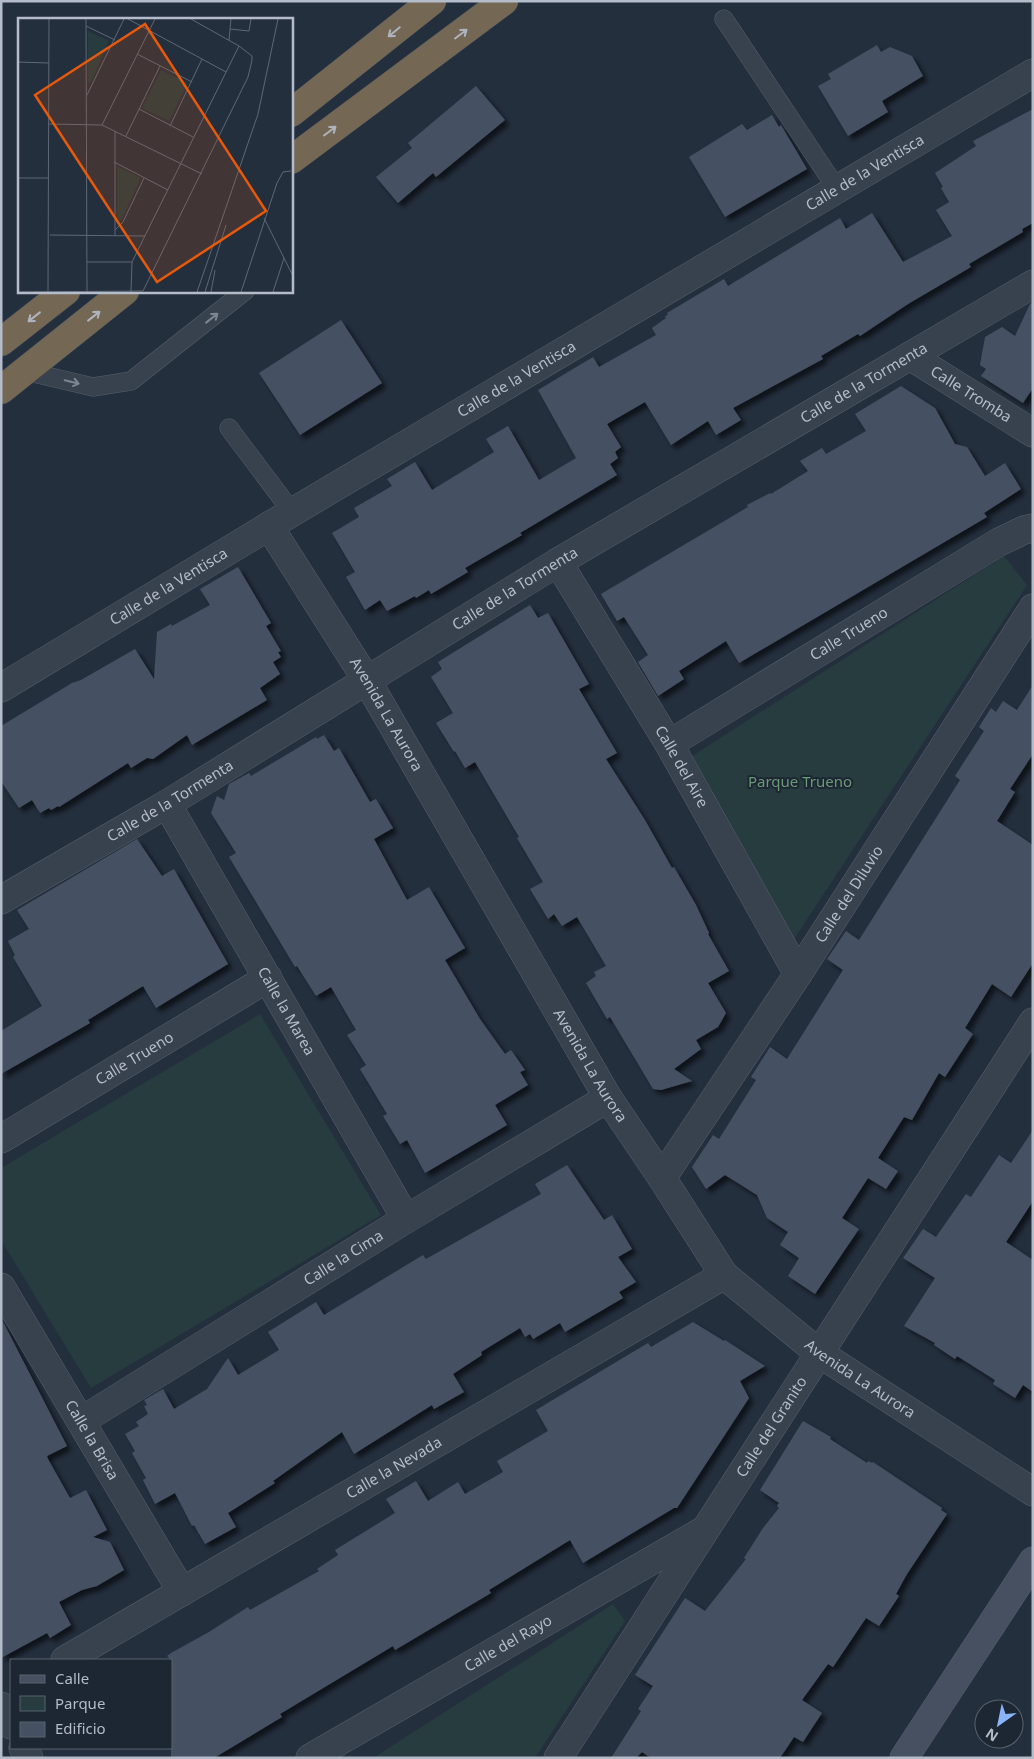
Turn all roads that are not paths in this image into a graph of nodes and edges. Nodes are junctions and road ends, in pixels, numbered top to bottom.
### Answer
1 (432, 1) edge
2 (500, 5) edge
3 (724, 18) dead end
4 (1033, 73) edge
5 (292, 112) edge
6 (293, 164) edge
7 (837, 189) junction
8 (1033, 284) edge
9 (65, 292) edge
10 (125, 292) edge
11 (244, 292) edge
12 (1, 342) edge
13 (910, 356) junction
14 (25, 371) junction
15 (1, 390) edge
16 (229, 428) dead end
17 (1033, 433) edge
18 (292, 512) junction
19 (269, 526) junction
20 (1033, 528) edge
21 (558, 562) junction
22 (1033, 608) edge
23 (366, 679) junction
24 (1, 688) edge
25 (668, 744) junction
26 (167, 804) junction
27 (1, 900) edge
28 (798, 974) junction
29 (268, 978) junction
30 (1033, 1022) edge
31 (608, 1098) junction
32 (1, 1139) edge
33 (662, 1178) junction
34 (406, 1219) junction
35 (724, 1275) junction
36 (1, 1287) edge
37 (819, 1353) junction
38 (80, 1421) junction
39 (1033, 1492) edge
40 (705, 1530) junction
41 (1033, 1561) edge
42 (182, 1592) junction
43 (67, 1659) edge
44 (1, 1706) edge
45 (10, 1723) edge
46 (310, 1758) edge
47 (558, 1758) edge
48 (904, 1758) edge

1 -> 5 highway
6 -> 2 highway
3 - 7 lane
4 - 7 street, Calle de la Ventisca
7 - 18 street, Calle de la Ventisca
8 - 13 street, Calle de la Tormenta
9 -> 12 highway
14 -> 10 highway
14 -> 11 lane
13 - 17 street, Calle Tromba
13 - 21 street, Calle de la Tormenta
14 - 15 highway
16 - 18 lane
18 - 19 street, Calle de la Ventisca
19 - 23 street, Avenida La Aurora
19 - 24 street, Calle de la Ventisca
20 - 25 street, Calle Trueno
21 - 23 street, Calle de la Tormenta
21 - 25 street, Calle del Aire
22 - 28 street, Calle del Diluvio
23 - 26 street, Calle de la Tormenta
23 - 31 street, Avenida La Aurora
25 - 28 street, Calle del Aire
26 - 27 street, Calle de la Tormenta
26 - 29 street, Calle la Marea
28 - 33 street, Calle del Diluvio
29 - 32 street, Calle Trueno
29 - 34 street, Calle la Marea
30 - 37 street, Calle del Granito
31 - 33 street, Avenida La Aurora
31 - 34 street, Calle la Cima
33 - 35 street, Avenida La Aurora
34 - 38 street, Calle la Cima
35 - 37 street, Avenida La Aurora
35 - 42 street, Calle la Nevada
36 - 38 street, Calle la Brisa
37 - 39 street, Avenida La Aurora
37 - 40 street, Calle del Granito
38 - 42 street, Calle la Brisa
40 - 46 street, Calle del Rayo
40 - 47 street, Calle del Granito
41 - 48 main road
42 - 43 street, Calle la Nevada
44 - 45 street

